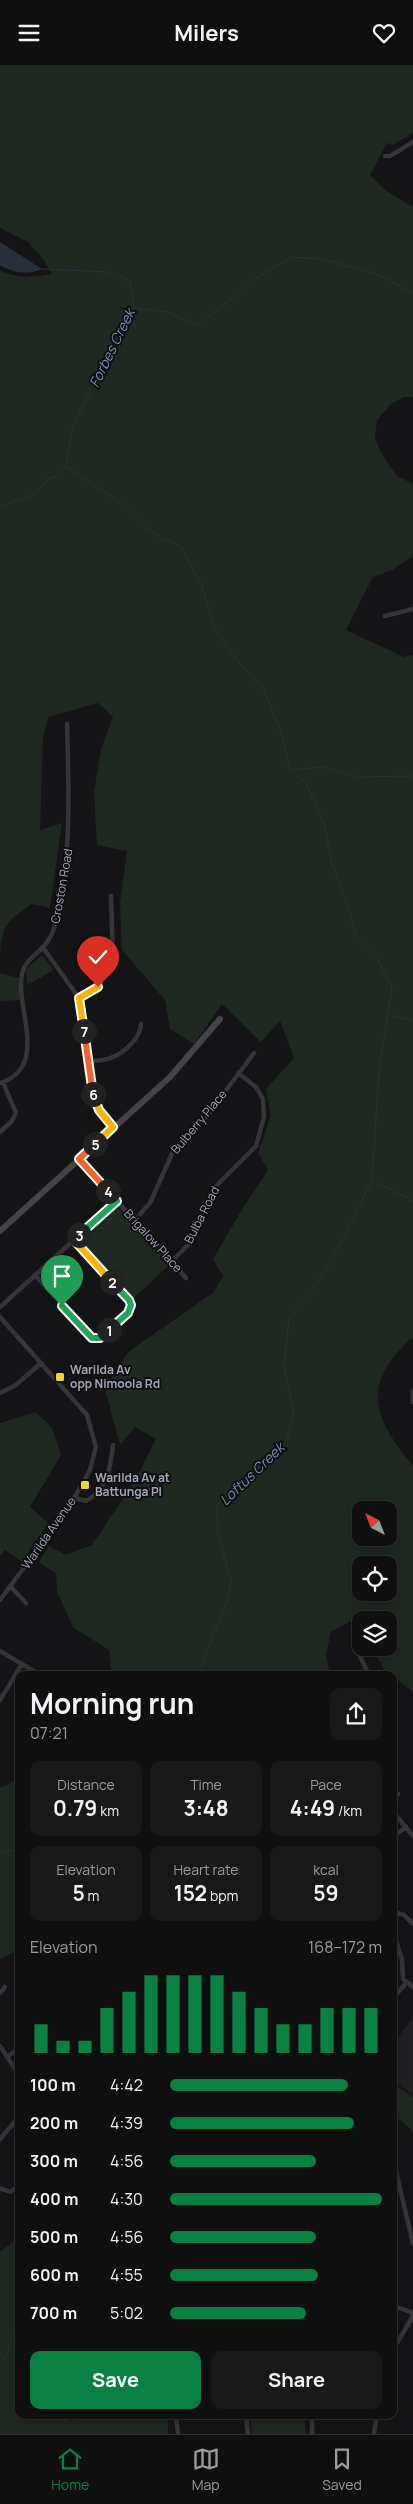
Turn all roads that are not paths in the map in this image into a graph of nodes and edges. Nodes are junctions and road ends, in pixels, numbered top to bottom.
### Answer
1 (413, 143) edge
2 (389, 157) dead end
3 (413, 609) edge
4 (385, 616) dead end
5 (67, 724) dead end
6 (111, 896) dead end
7 (44, 949) junction
8 (79, 998) junction
9 (220, 1019) dead end
10 (141, 1023) dead end
11 (254, 1053) dead end
12 (89, 1061) junction
13 (238, 1073) junction
14 (2, 1083) edge
15 (113, 1127) junction
16 (0, 1132) edge
17 (79, 1159) junction
18 (117, 1201) junction
19 (135, 1220) junction
20 (0, 1230) edge
21 (74, 1240) junction
22 (172, 1261) junction
23 (35, 1275) junction
24 (186, 1278) dead end
25 (0, 1307) edge
26 (0, 1317) edge
27 (41, 1363) junction
28 (413, 1391) edge
29 (0, 1393) edge
30 (413, 1402) edge
31 (113, 1445) dead end
32 (75, 1498) junction
33 (10, 1586) junction
34 (0, 1600) edge
35 (26, 1603) dead end
36 (0, 1651) edge
37 (360, 1656) edge
38 (22, 1664) junction
39 (18, 1671) edge
40 (33, 1671) edge
41 (367, 1671) edge
42 (15, 1675) edge
43 (0, 1700) edge
44 (397, 1816) edge
45 (406, 1827) junction
46 (397, 1834) edge
47 (413, 1836) edge
48 (397, 1913) edge
49 (413, 1924) edge
50 (397, 1944) edge
51 (406, 1983) junction
52 (5, 1987) dead end
53 (413, 1987) edge
54 (0, 1993) edge
55 (397, 1994) edge
56 (0, 2046) edge
57 (15, 2051) edge
58 (7, 2057) junction
59 (15, 2069) edge
60 (15, 2122) edge
61 (0, 2139) edge
62 (397, 2176) edge
63 (0, 2188) edge
64 (15, 2188) edge
65 (413, 2243) edge
66 (397, 2307) edge
67 (413, 2315) edge
68 (397, 2343) edge
69 (176, 2419) edge
70 (246, 2419) edge
71 (312, 2419) edge
72 (376, 2419) edge
73 (178, 2434) edge
74 (248, 2434) edge
75 (312, 2434) edge
76 (374, 2434) edge

1 - 2 street
3 - 4 street
5 - 7 street, Croston Road
6 - 8 street
7 - 8 street
7 - 14 street, Croston Road
8 - 12 street
9 - 15 street
10 - 12 street
11 - 13 street, Bulberry Place
12 - 15 street
13 - 19 street, Bulberry Place
13 - 22 street, Bulba Road
14 - 16 street
15 - 17 street
17 - 18 street, Brigalow Place
17 - 20 street
18 - 19 street, Brigalow Place
18 - 21 street
19 - 22 street, Brigalow Place
21 - 23 street
21 - 23 street
22 - 24 street, Brigalow Place
23 - 25 street
26 - 27 street, Warilda Avenue
27 - 29 street
27 - 32 street, Warilda Avenue
28 - 30 street
31 - 32 street
32 - 33 street, Warilda Avenue
33 - 34 street, Warilda Avenue
33 - 35 street
36 - 38 street
37 - 41 street
38 - 39 street
38 - 40 street
42 - 43 street
44 - 45 street
45 - 46 street
45 - 47 street
48 - 49 street
50 - 51 street
51 - 53 street
51 - 55 street
52 - 54 street
56 - 58 street
57 - 58 street
58 - 59 street
60 - 61 street
62 - 65 street
63 - 64 street
66 - 67 street
67 - 68 street
69 - 73 street
70 - 74 street
71 - 75 street
72 - 76 street

